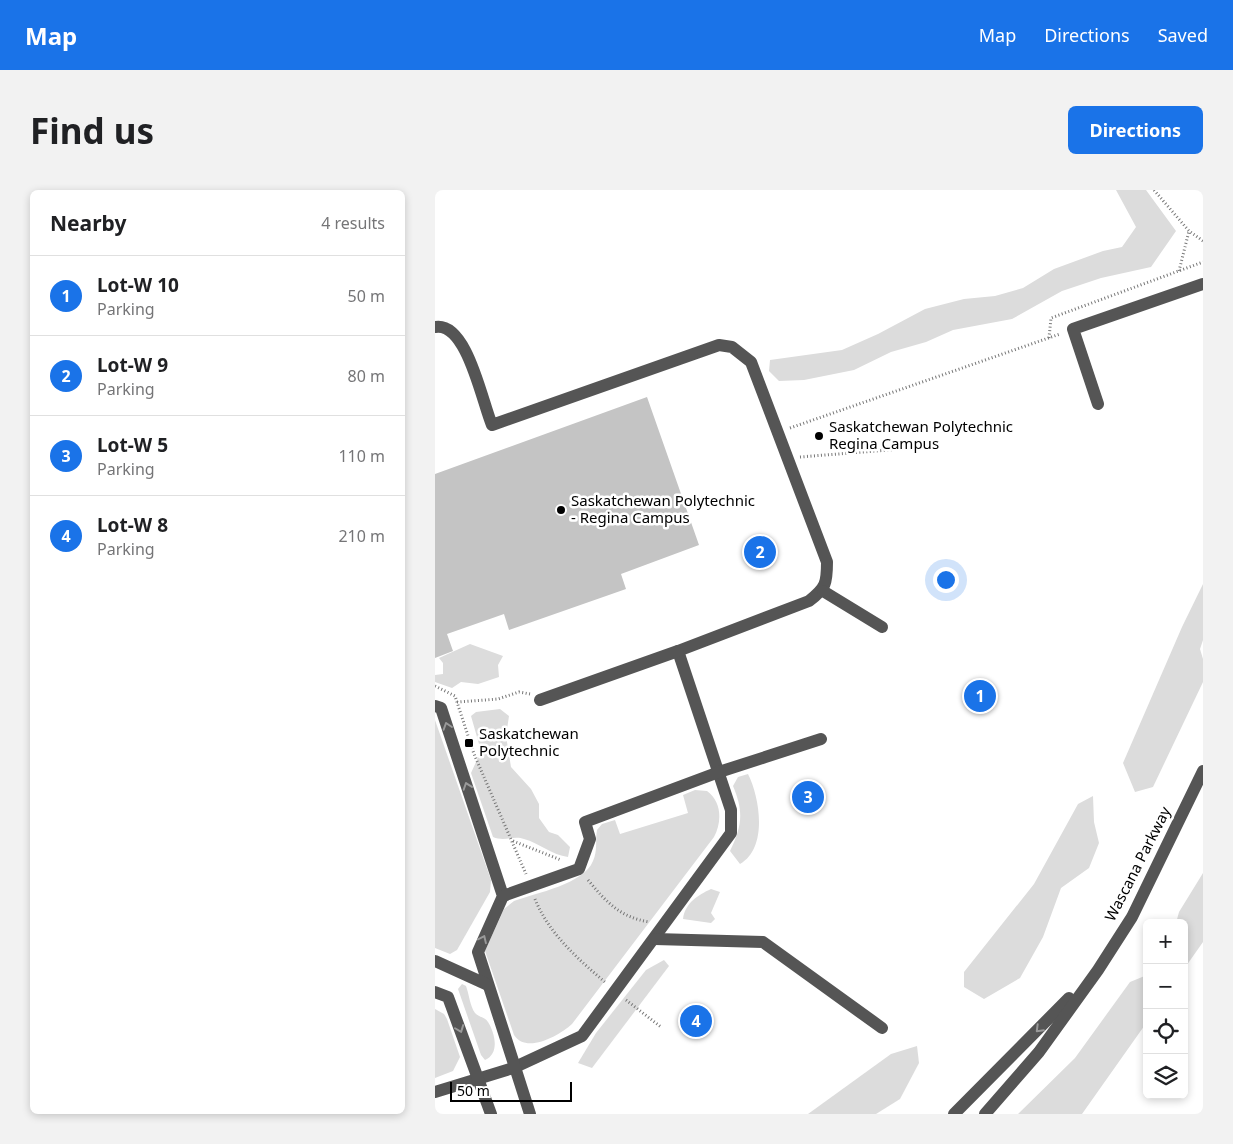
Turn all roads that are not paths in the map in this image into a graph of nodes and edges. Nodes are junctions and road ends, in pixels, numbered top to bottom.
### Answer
1 (1203, 284) edge
2 (435, 327) edge
3 (1098, 404) dead end
4 (823, 591) junction
5 (882, 627) dead end
6 (678, 651) junction
7 (540, 700) road end
8 (435, 706) edge
9 (821, 739) dead end
10 (1203, 771) edge
11 (719, 772) junction
12 (503, 896) junction
13 (655, 939) junction
14 (435, 961) edge
15 (1098, 970) junction
16 (488, 985) junction
17 (435, 992) edge
18 (882, 1028) dead end
19 (513, 1068) junction
20 (478, 1077) junction
21 (435, 1092) edge
22 (491, 1114) edge
23 (530, 1114) edge
24 (955, 1114) edge
25 (985, 1114) edge

1 - 3 street
2 - 4 street
4 - 5 street
4 - 6 street
6 - 7 street
6 - 11 street
12 -> 8 street
9 - 11 street
10 - 15 street, Wascana Parkway
11 - 12 street
11 - 13 street
16 -> 12 street
13 - 18 street
13 - 19 street
14 - 16 street
15 -> 24 street, Wascana Parkway
15 - 25 street, Wascana Parkway
16 - 19 street
17 -> 20 street
19 - 20 street
19 - 23 street
20 - 21 street
20 - 22 street

